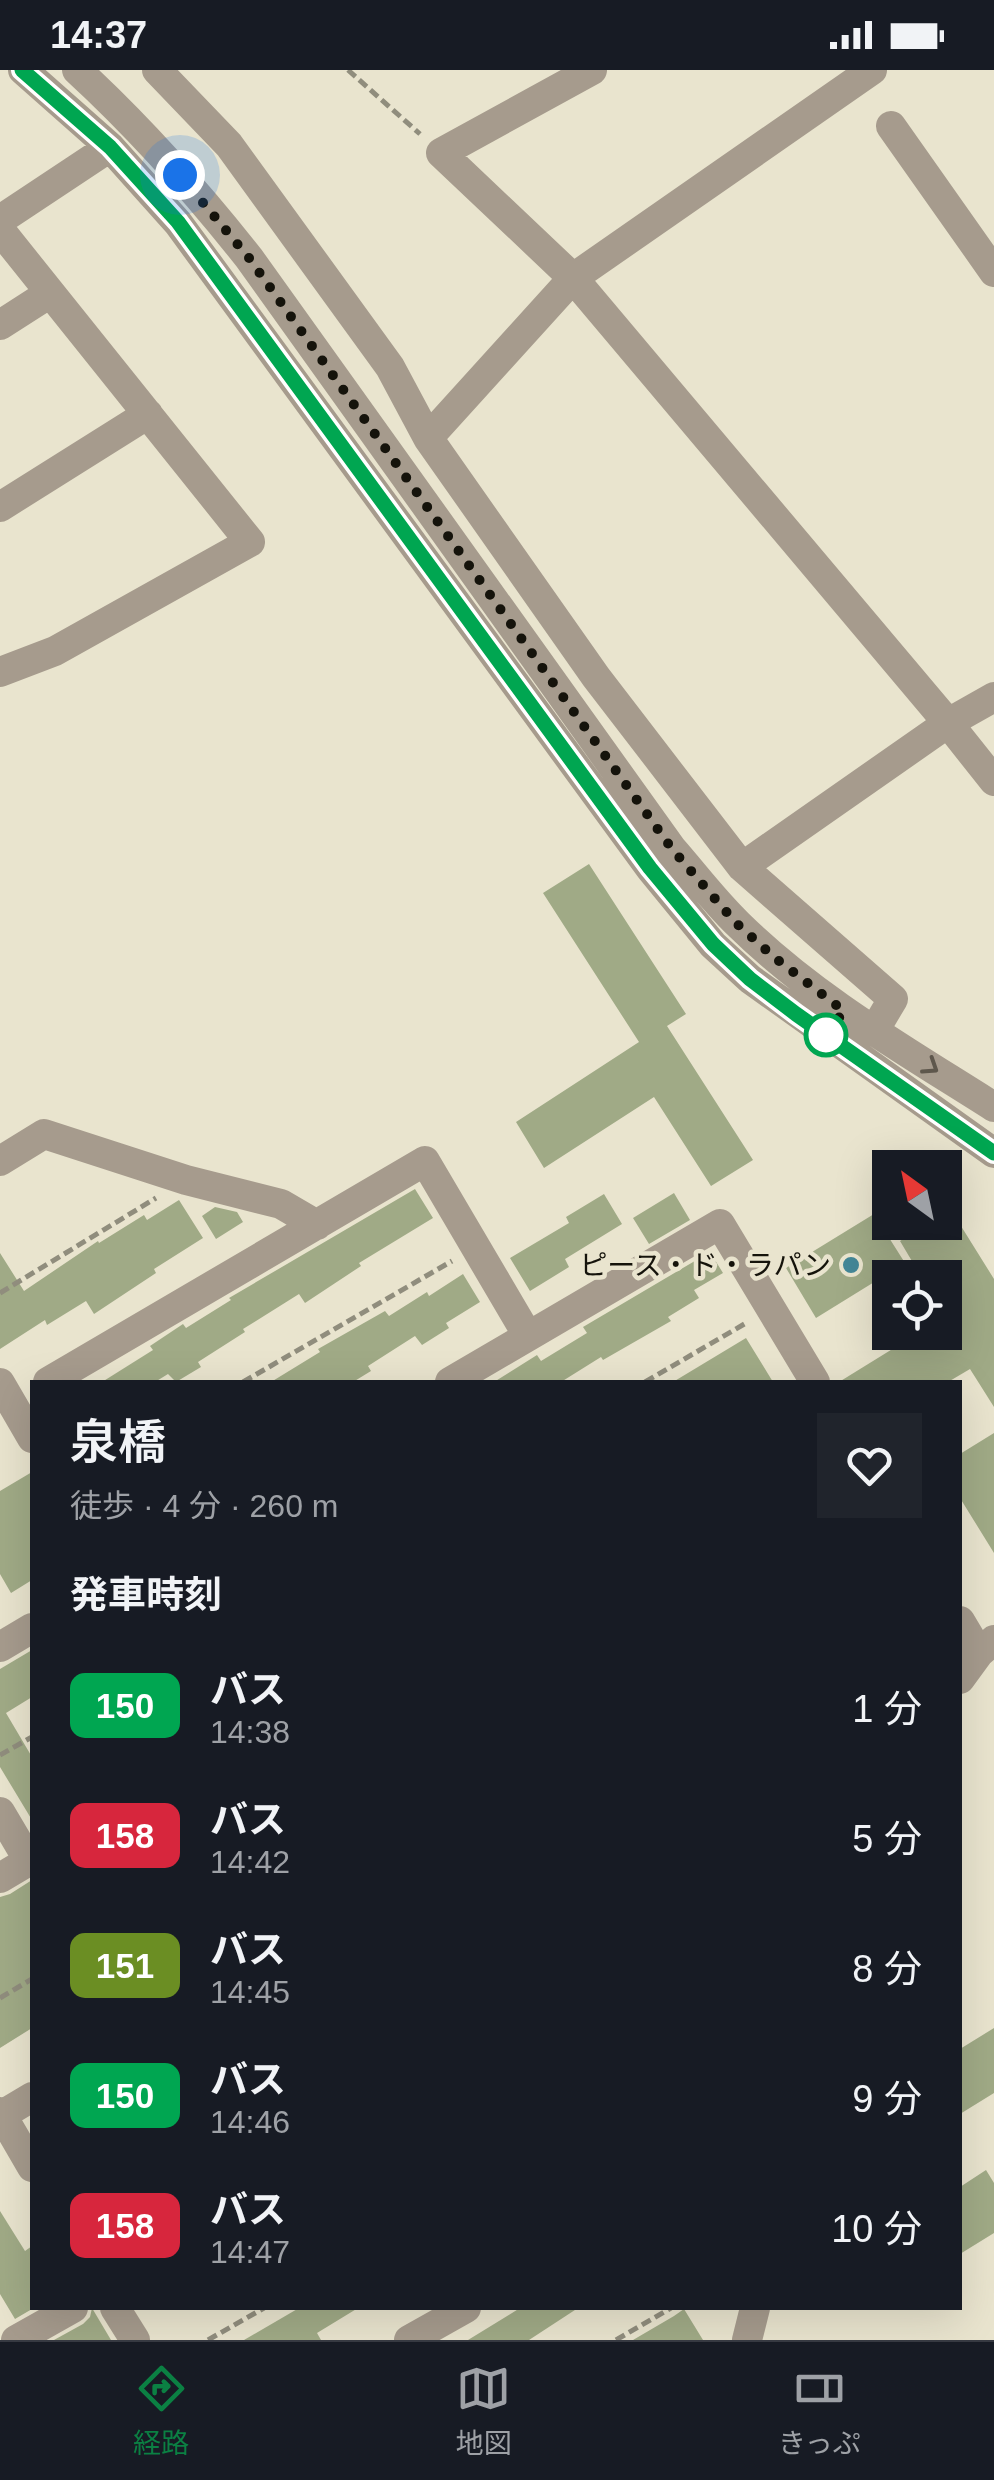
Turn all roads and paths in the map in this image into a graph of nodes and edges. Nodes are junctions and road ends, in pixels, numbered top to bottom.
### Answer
1 (22, 70) edge
2 (77, 70) edge
3 (157, 70) edge
4 (348, 70) edge
5 (872, 70) edge
6 (586, 71) edge
7 (891, 126) dead end
8 (110, 147) junction
9 (440, 153) junction
10 (0, 220) edge
11 (0, 230) edge
12 (994, 272) edge
13 (573, 278) junction
14 (50, 293) junction
15 (0, 325) edge
16 (148, 414) junction
17 (428, 438) junction
18 (0, 507) edge
19 (0, 672) edge
20 (994, 698) edge
21 (948, 722) junction
22 (994, 782) edge
23 (742, 867) junction
24 (874, 1031) junction
25 (994, 1107) edge
26 (994, 1153) edge
27 (0, 1161) edge
28 (186, 1180) junction
29 (318, 1225) junction
30 (476, 1247) junction
31 (0, 1293) edge
32 (771, 1309) junction
33 (528, 1336) junction
34 (51, 1380) edge
35 (246, 1380) edge
36 (453, 1380) edge
37 (648, 1380) edge
38 (814, 1380) edge
39 (15, 1393) edge
40 (30, 1433) edge
41 (962, 1624) edge
42 (30, 1629) edge
43 (986, 1646) edge
44 (0, 1648) edge
45 (962, 1676) edge
46 (30, 1737) edge
47 (0, 1755) edge
48 (0, 1812) edge
49 (30, 1858) edge
50 (30, 1861) edge
51 (0, 1878) edge
52 (30, 1980) edge
53 (0, 1998) edge
54 (30, 2098) edge
55 (1, 2113) edge
56 (30, 2164) edge
57 (68, 2310) edge
58 (116, 2310) edge
59 (260, 2310) edge
60 (462, 2310) edge
61 (668, 2310) edge
62 (754, 2310) edge
63 (16, 2340) edge
64 (135, 2340) edge
65 (208, 2340) edge
66 (409, 2340) edge
67 (616, 2340) edge
68 (747, 2340) edge

1 - 8 street
2 - 24 street
3 - 17 street
4 - 9 path
5 - 13 street
6 - 9 street
7 - 12 street
8 - 10 street
8 - 26 street
9 - 13 street
11 - 14 street
13 - 17 street
13 - 21 street
14 - 15 street
14 - 16 street
16 - 18 street
16 - 19 street
17 - 23 street
20 - 21 street
21 - 22 street
21 - 23 street
23 - 24 street
24 -> 25 street
27 - 28 street
28 - 29 street
28 - 31 path
29 - 30 street
29 - 34 street
30 - 33 street
30 - 35 path
32 - 33 street
32 - 37 path
32 - 38 street
33 - 36 street
39 - 40 street
41 - 43 street
42 - 44 street
43 - 45 street
46 - 47 path
48 - 49 street
50 - 51 street
52 - 53 path
54 - 55 street
55 - 56 street
57 - 63 street
58 - 64 street
59 - 65 path
60 - 66 street
61 - 67 path
62 - 68 street

